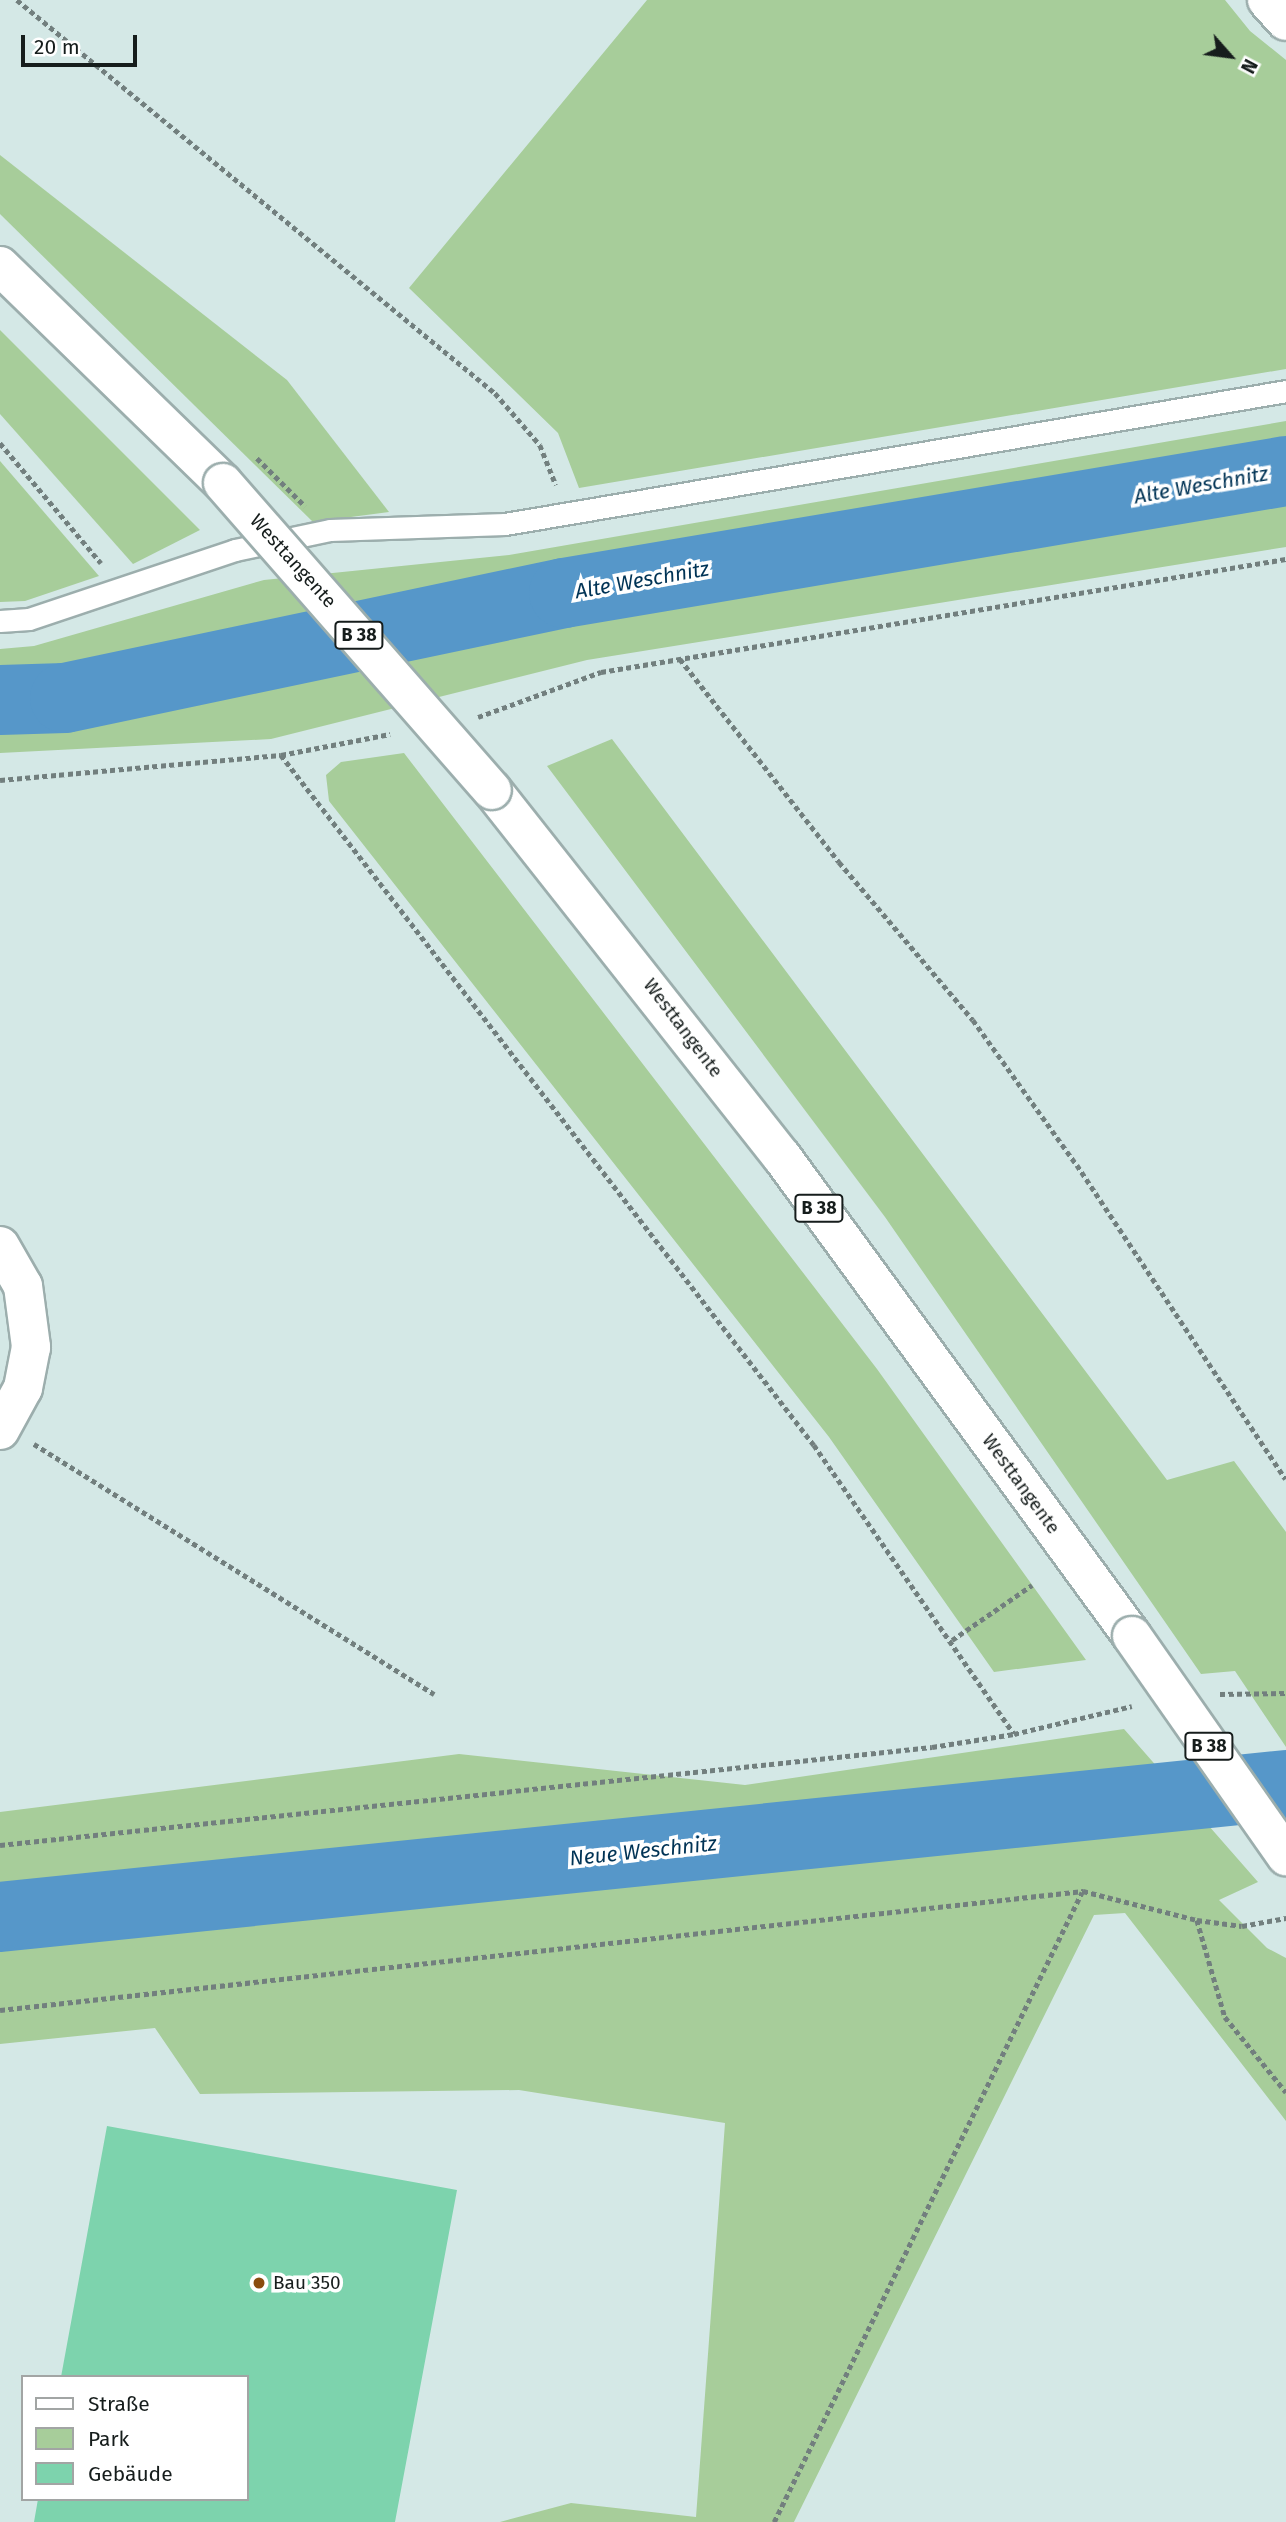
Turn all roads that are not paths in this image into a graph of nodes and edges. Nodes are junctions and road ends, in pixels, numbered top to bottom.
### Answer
1 (1267, 0) edge
2 (1286, 21) edge
3 (0, 266) edge
4 (1286, 391) edge
5 (0, 621) edge
6 (0, 1246) edge
7 (2, 1427) edge
8 (1286, 1856) edge

1 - 2 main road
3 - 8 main road, Westtangente / B 38, bridge
4 - 5 lane
6 - 7 main road

